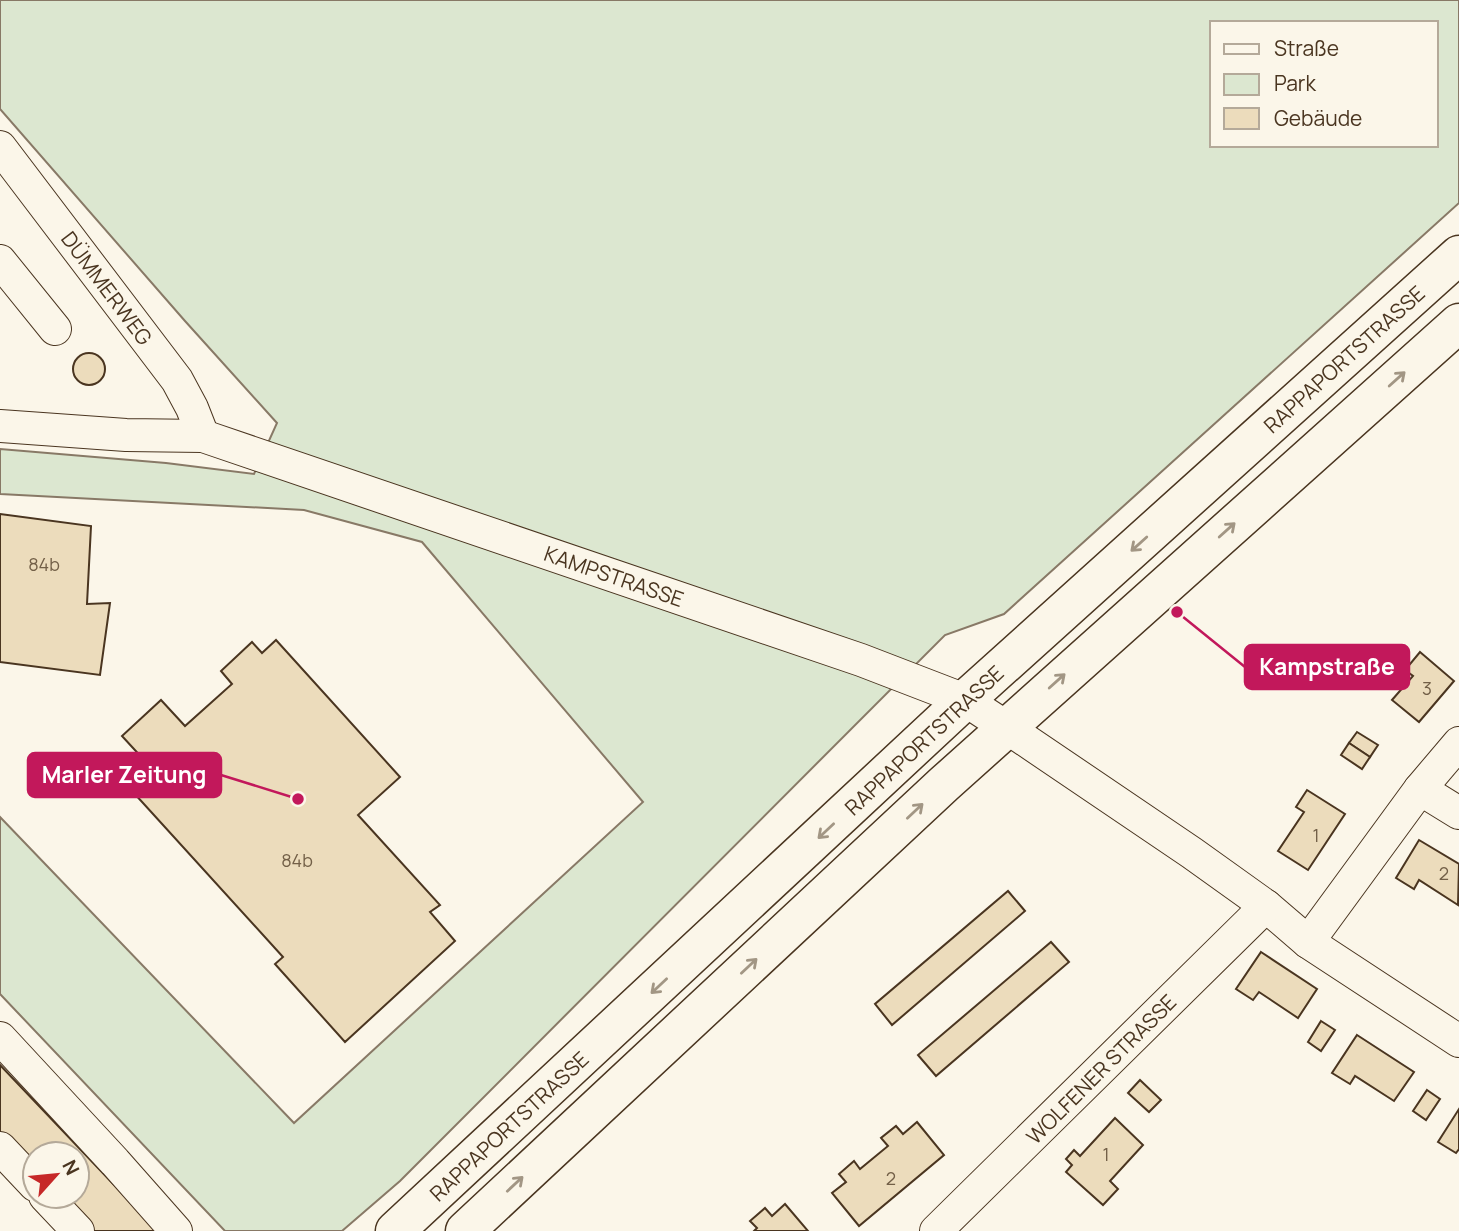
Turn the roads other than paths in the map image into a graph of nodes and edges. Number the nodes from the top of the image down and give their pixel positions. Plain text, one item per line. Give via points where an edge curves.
1 (1, 151) edge
2 (1459, 255) edge
3 (0, 261) edge
4 (1459, 323) edge
5 (55, 329) dead end
6 (0, 426) edge
7 (203, 436) junction
8 (965, 700) junction
9 (1006, 727) junction
10 (1459, 743) edge
11 (1420, 789) junction
12 (1459, 813) edge
13 (1266, 906) junction
14 (1308, 942) junction
15 (0, 1038) edge
16 (1459, 1041) edge
17 (0, 1148) edge
18 (21, 1170) edge
19 (59, 1210) edge
20 (78, 1231) edge
21 (176, 1231) edge
22 (395, 1231) edge
23 (465, 1231) edge
24 (936, 1231) edge

1 - 7 street, DÜMMERWEG via 177,380
2 -> 8 main road, RAPPAPORTSTRASSE
3 - 5 street
9 -> 4 main road
6 - 7 street, KAMPSTRASSE
7 - 8 street, KAMPSTRASSE via 861,660
8 - 9 street, KAMPSTRASSE
8 -> 22 main road, RAPPAPORTSTRASSE
9 - 13 street, KAMPSTRASSE
23 -> 9 main road
10 - 11 street
11 - 12 street
11 - 14 street
13 - 14 street, KAMPSTRASSE
13 - 24 street, WOLFENER STRASSE
14 - 16 street, KAMPSTRASSE
15 - 21 street
17 - 18 street
19 - 20 street

